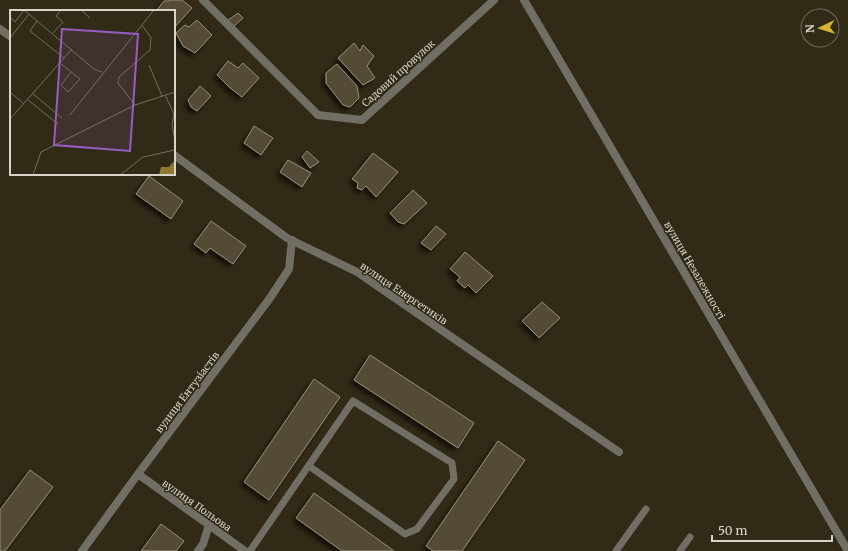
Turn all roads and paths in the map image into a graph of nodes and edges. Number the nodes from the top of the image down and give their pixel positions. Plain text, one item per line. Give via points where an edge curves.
1 (203, 0) edge
2 (494, 0) edge
3 (524, 0) edge
4 (0, 29) edge
5 (10, 36) edge
6 (175, 157) edge
7 (292, 240) junction
8 (620, 452) dead end
9 (309, 466) junction
10 (138, 474) junction
11 (646, 509) dead end
12 (209, 525) junction
13 (690, 537) dead end
14 (82, 551) edge
15 (198, 551) edge
16 (245, 551) edge
17 (250, 551) edge
18 (616, 551) edge
19 (680, 551) edge
20 (848, 551) edge

1 - 2 street, Садовий провулок via 318,115 362,120
3 - 20 street, вулиця Незалежності
4 - 5 street
6 - 7 street, вулиця Енергетиків
7 - 8 street, вулиця Енергетиків via 356,272
7 - 10 street, вулиця Ентузіастів via 289,269 270,298
9 - 9 lane via 353,401 452,463 454,479 417,529 405,534
9 - 17 lane
10 - 12 street, вулиця Польова
10 - 14 street, вулиця Ентузіастів
11 - 18 lane
12 - 15 street
12 - 16 street, вулиця Польова
13 - 19 lane

